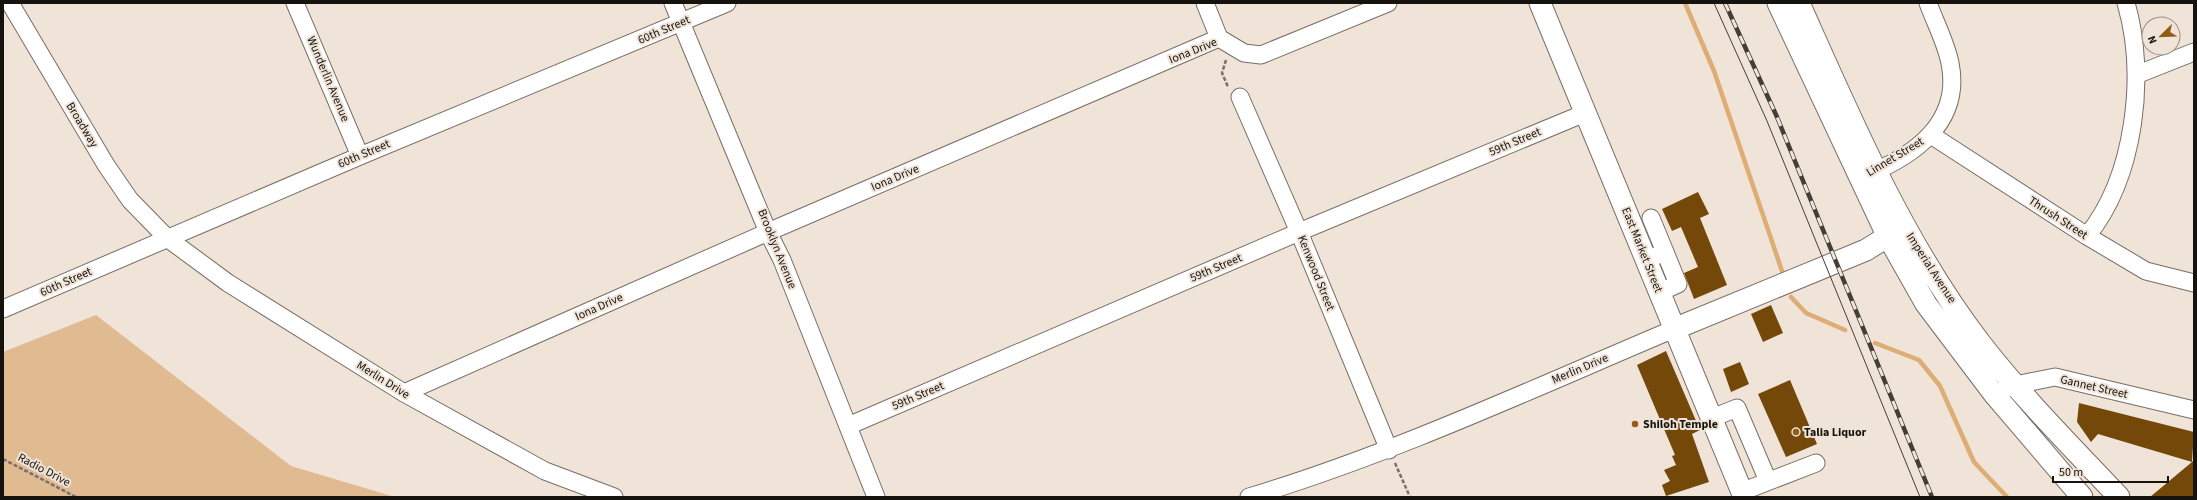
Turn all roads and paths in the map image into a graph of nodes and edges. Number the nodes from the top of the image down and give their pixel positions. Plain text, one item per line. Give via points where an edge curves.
1 (295, 3) edge
2 (673, 3) edge
3 (727, 3) edge
4 (1205, 3) edge
5 (1388, 3) edge
6 (1540, 3) edge
7 (1778, 3) edge
8 (1799, 3) edge
9 (1928, 3) edge
10 (2126, 3) edge
11 (8, 6) edge
12 (682, 23) junction
13 (1225, 42) junction
14 (2194, 52) edge
15 (2136, 75) junction
16 (1240, 97) joint
17 (1585, 113) junction
18 (1931, 136) junction
19 (360, 156) junction
20 (1868, 175) junction
21 (1651, 218) dead end
22 (1896, 231) junction
23 (768, 232) junction
24 (1299, 232) junction
25 (2087, 236) junction
26 (167, 238) junction
27 (1656, 256) junction
28 (2194, 283) edge
29 (3, 309) edge
30 (1674, 329) junction
31 (2015, 385) junction
32 (404, 393) junction
33 (1994, 394) junction
34 (2194, 410) edge
35 (1712, 418) junction
36 (848, 426) junction
37 (1389, 450) junction
38 (3, 459) edge
39 (1816, 463) dead end
40 (1768, 481) junction
41 (1742, 494) edge
42 (76, 497) edge
43 (614, 497) edge
44 (876, 497) edge
45 (1249, 497) edge
46 (1410, 497) edge
47 (2082, 497) edge
48 (2118, 497) edge

1 - 19 street, Wunderlin Avenue
2 - 12 street, Brooklyn Avenue
3 - 12 street, 60th Street
4 - 13 street
5 - 13 street, Iona Drive via 1261,55 1244,53
6 - 17 main road, East Market Street
7 - 20 main road, Imperial Avenue
8 - 20 main road, Imperial Avenue
9 - 18 street, Linnet Street via 1947,51 1952,76 1947,107
10 - 15 street
11 - 26 street, Broadway via 106,165 130,200
12 - 19 street, 60th Street
12 - 23 street, Brooklyn Avenue
13 - 16 path via 1222,73 1231,93
13 - 23 street, Iona Drive
14 - 15 street
15 - 25 street via 2132,126 2121,170 2106,207
16 - 24 street, Kenwood Street
17 - 24 street, 59th Street
17 - 27 main road, East Market Street
18 - 20 street, Linnet Street via 1916,148
18 - 25 street, Thrush Street
19 - 26 street, 60th Street
20 - 22 main road, Imperial Avenue
21 - 27 street
22 - 30 main road, Merlin Drive via 1866,250
22 - 31 main road, Imperial Avenue via 1980,343
22 - 33 main road, Imperial Avenue via 1926,304
23 - 32 street, Iona Drive
23 - 36 street, Brooklyn Avenue via 782,260
24 - 36 street, 59th Street
24 - 37 street, Kenwood Street
25 - 28 street, Thrush Street via 2146,271
26 - 29 street, 60th Street
26 - 32 street, Merlin Drive via 228,283
27 - 30 main road, East Market Street via 1660,292
30 - 35 main road, East Market Street
30 - 37 street, Merlin Drive
31 - 33 street, Gannet Street
31 - 34 street, Gannet Street via 2055,378
31 - 48 main road, Imperial Avenue
32 - 43 street, Merlin Drive via 545,472
33 - 47 main road, Imperial Avenue
35 - 40 street via 1737,408
35 - 41 main road, East Market Street
36 - 44 street, Brooklyn Avenue
37 - 45 street, Merlin Drive
37 - 46 path
38 - 42 path, Radio Drive
39 - 40 street
40 - 41 street

